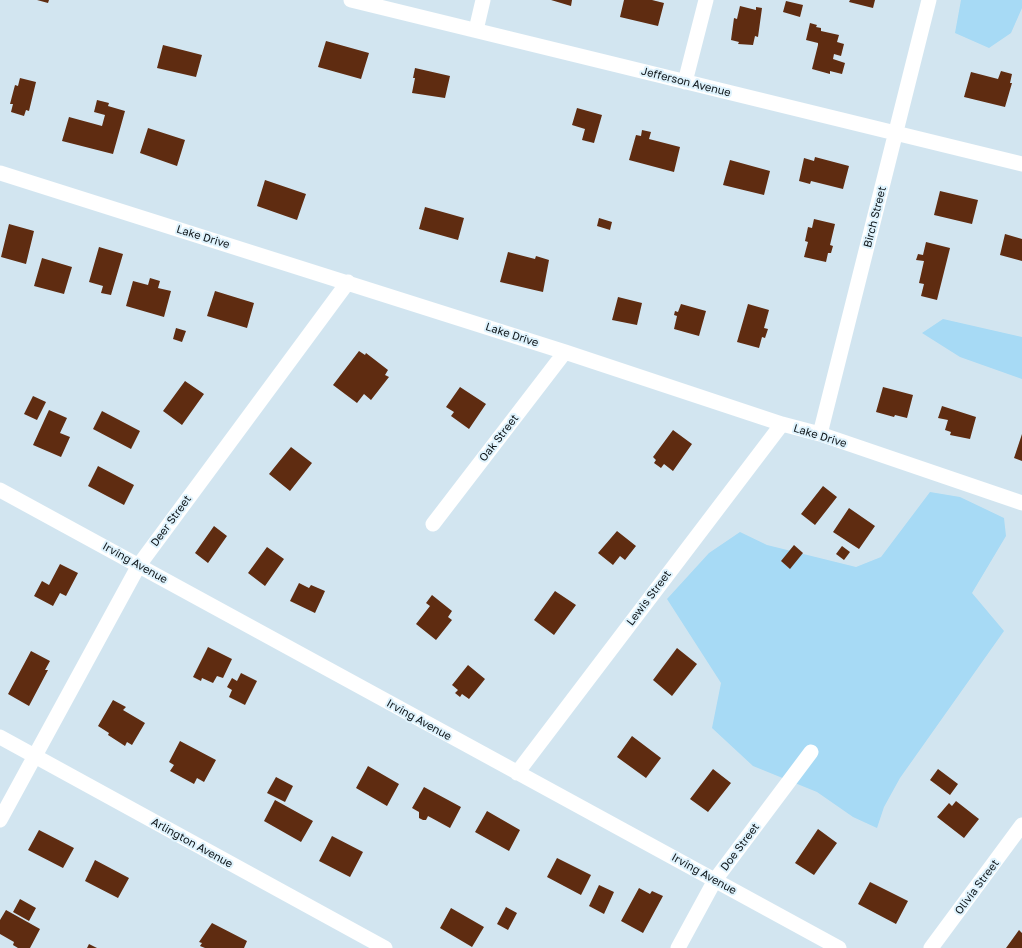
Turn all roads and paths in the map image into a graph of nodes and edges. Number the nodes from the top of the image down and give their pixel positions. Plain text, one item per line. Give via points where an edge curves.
1 (351, 0) edge
2 (484, 0) edge
3 (706, 0) edge
4 (929, 0) edge
5 (476, 30) junction
6 (684, 82) junction
7 (895, 134) junction
8 (1022, 164) edge
9 (0, 172) edge
10 (348, 282) junction
11 (565, 352) junction
12 (782, 424) junction
13 (820, 434) junction
14 (0, 490) edge
15 (1022, 503) edge
16 (433, 524) dead end
17 (139, 565) junction
18 (0, 737) edge
19 (811, 752) dead end
20 (34, 756) junction
21 (517, 773) junction
22 (0, 820) edge
23 (1022, 825) edge
24 (715, 880) junction
25 (385, 948) edge
26 (678, 948) edge
27 (839, 948) edge
28 (931, 948) edge

1 - 5 street, Jefferson Avenue
2 - 5 street
3 - 6 street
4 - 7 street, Birch Street
5 - 6 street, Jefferson Avenue
6 - 7 street, Jefferson Avenue
7 - 8 street, Jefferson Avenue
7 - 13 street, Birch Street
9 - 10 street, Lake Drive
10 - 11 street, Lake Drive
10 - 17 street, Deer Street
11 - 12 street, Lake Drive
11 - 16 street, Oak Street
12 - 13 street, Lake Drive
12 - 21 street, Lewis Street
13 - 15 street, Lake Drive
14 - 17 street, Irving Avenue
17 - 20 street, Deer Street
17 - 21 street, Irving Avenue
18 - 20 street, Arlington Avenue
19 - 24 street, Doe Street
20 - 22 street, Deer Street
20 - 25 street, Arlington Avenue
21 - 24 street, Irving Avenue
23 - 28 street, Olivia Street
24 - 26 street, Doe Street
24 - 27 street, Irving Avenue

